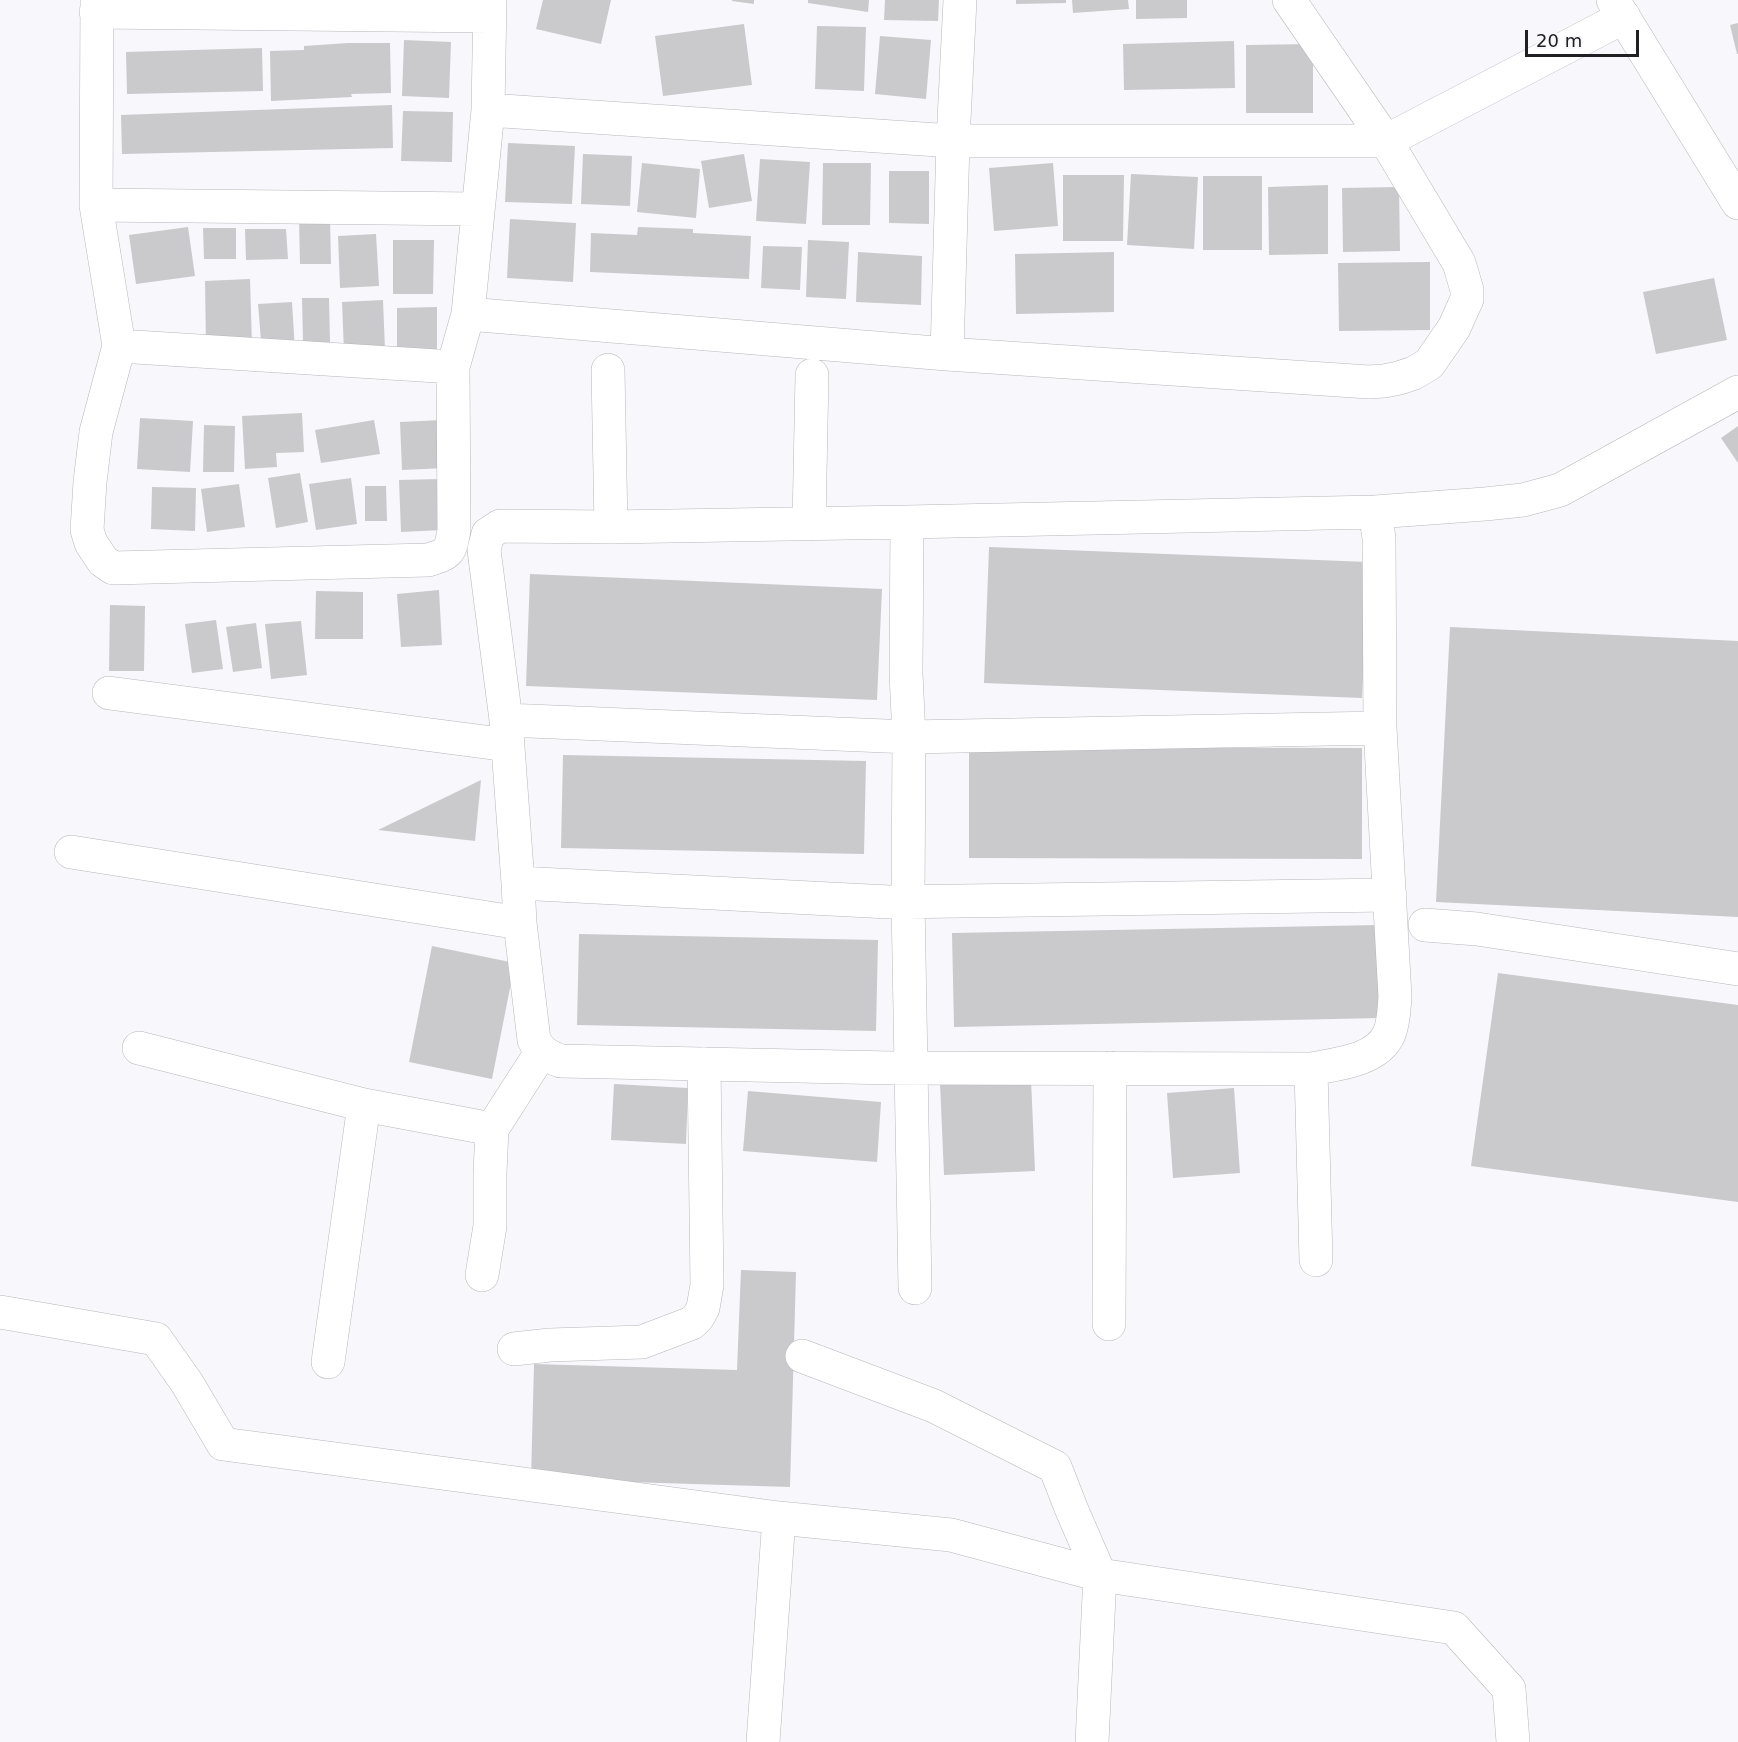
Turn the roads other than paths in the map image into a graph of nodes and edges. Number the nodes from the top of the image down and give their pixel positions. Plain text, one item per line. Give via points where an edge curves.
1 (960, 0) edge
2 (1289, 0) edge
3 (97, 6) edge
4 (490, 8) edge
5 (1618, 9) edge
6 (488, 110) junction
7 (953, 141) junction
8 (1386, 141) junction
9 (1738, 203) edge
10 (96, 205) junction
11 (478, 209) junction
12 (468, 314) junction
13 (119, 346) junction
14 (947, 354) junction
15 (453, 367) junction
16 (608, 370) dead end
17 (812, 375) dead end
18 (1738, 392) edge
19 (1375, 512) junction
20 (907, 522) junction
21 (809, 524) junction
22 (611, 527) junction
23 (109, 693) dead end
24 (1380, 728) junction
25 (507, 732) junction
26 (909, 737) junction
27 (71, 852) dead end
28 (518, 883) junction
29 (1390, 895) junction
30 (908, 901) junction
31 (520, 923) junction
32 (1425, 925) dead end
33 (1738, 969) edge
34 (140, 1048) dead end
35 (542, 1051) junction
36 (704, 1064) junction
37 (912, 1068) junction
38 (1110, 1068) junction
39 (1311, 1069) junction
40 (364, 1105) junction
41 (492, 1129) junction
42 (1316, 1260) dead end
43 (482, 1275) dead end
44 (915, 1288) dead end
45 (0, 1312) edge
46 (1109, 1324) dead end
47 (514, 1349) dead end
48 (802, 1356) dead end
49 (328, 1362) dead end
50 (779, 1518) junction
51 (1100, 1575) junction
52 (762, 1742) edge
53 (1092, 1742) edge
54 (1513, 1742) edge

1 - 7 street
2 - 8 street
3 - 4 street
3 - 10 street
4 - 6 street
5 - 8 street
5 - 9 street
6 - 7 street
6 - 11 street
7 - 8 street
7 - 14 street
8 - 14 street via 1459,263 1467,290 1454,328 1429,364 1414,373 1369,382
10 - 11 street
10 - 13 street
11 - 12 street
12 - 14 street
12 - 15 street
13 - 15 street
13 - 15 street via 96,432 87,530 103,561 113,568 428,560 446,554 454,530
16 - 22 street
17 - 21 street
18 - 19 street via 1560,490 1523,500
19 - 20 street
19 - 24 street
20 - 21 street
20 - 26 street
21 - 22 street
22 - 25 street via 500,526 488,534 484,550
23 - 25 street
24 - 26 street
24 - 29 street
25 - 26 street
25 - 28 street
26 - 30 street
27 - 31 street
28 - 30 street
28 - 31 street
29 - 30 street
29 - 39 street via 1395,997 1388,1036 1364,1057
30 - 37 street
31 - 35 street via 534,1040
32 - 33 street via 1477,929
34 - 40 street
35 - 36 street via 561,1061
35 - 41 street
36 - 37 street
36 - 47 street via 707,1285 698,1317 692,1323 642,1342
37 - 38 street
37 - 44 street
38 - 39 street
38 - 46 street
39 - 42 street
40 - 41 street
40 - 49 street
41 - 43 street via 490,1226
45 - 50 street via 156,1340 223,1444
48 - 51 street via 934,1406 1055,1467
50 - 51 street via 951,1535
50 - 52 street
51 - 53 street
51 - 54 street via 1454,1628 1509,1689

